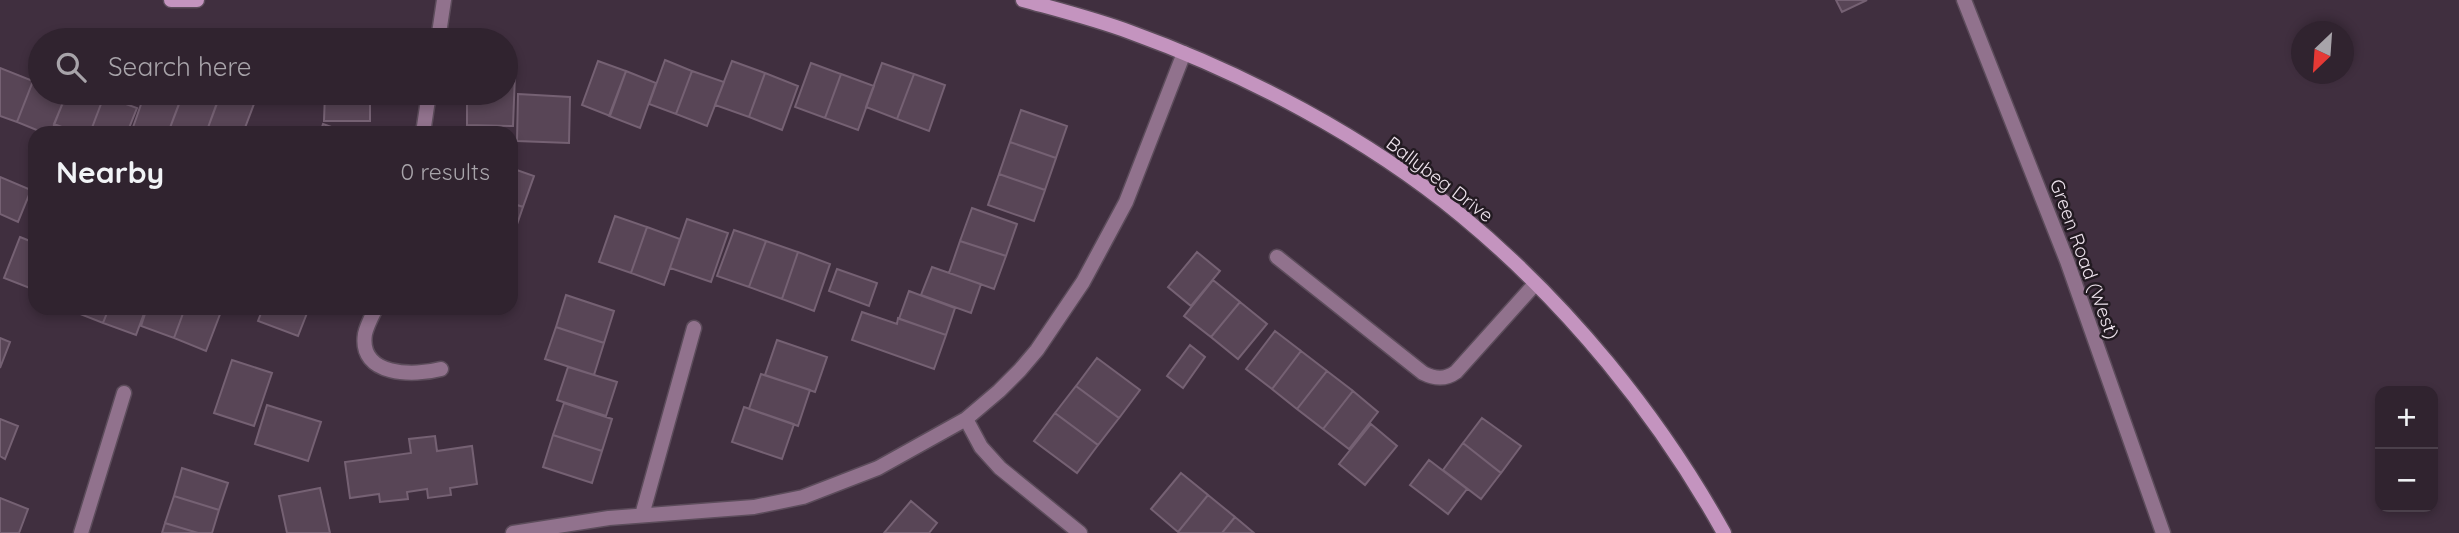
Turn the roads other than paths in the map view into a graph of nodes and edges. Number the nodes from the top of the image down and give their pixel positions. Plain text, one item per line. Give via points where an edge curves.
1 (171, 0) edge
2 (197, 0) edge
3 (444, 0) edge
4 (1023, 0) edge
5 (1964, 0) edge
6 (440, 28) edge
7 (1184, 53) junction
8 (427, 105) edge
9 (424, 126) edge
10 (1277, 257) dead end
11 (1535, 284) junction
12 (373, 315) edge
13 (694, 328) dead end
14 (441, 369) dead end
15 (124, 393) dead end
16 (966, 419) junction
17 (642, 515) junction
18 (81, 533) edge
19 (513, 533) edge
20 (1080, 533) edge
21 (1724, 533) edge
22 (2163, 533) edge

1 - 2 street
3 - 6 street
4 - 7 street, Ballybeg Drive
5 - 22 street, Green Road (West) via 2067,261
7 - 11 street, Ballybeg Drive via 1268,92 1391,165 1460,215
7 - 16 street via 1126,202 1083,282 1020,370
8 - 9 street
10 - 11 street via 1423,373 1435,377 1456,372
11 - 21 street, Ballybeg Drive via 1655,424
12 - 14 street via 365,333 373,360 394,373 409,375
13 - 17 street
15 - 18 street
16 - 17 street via 878,468 803,497
16 - 20 street via 995,463
17 - 19 street

